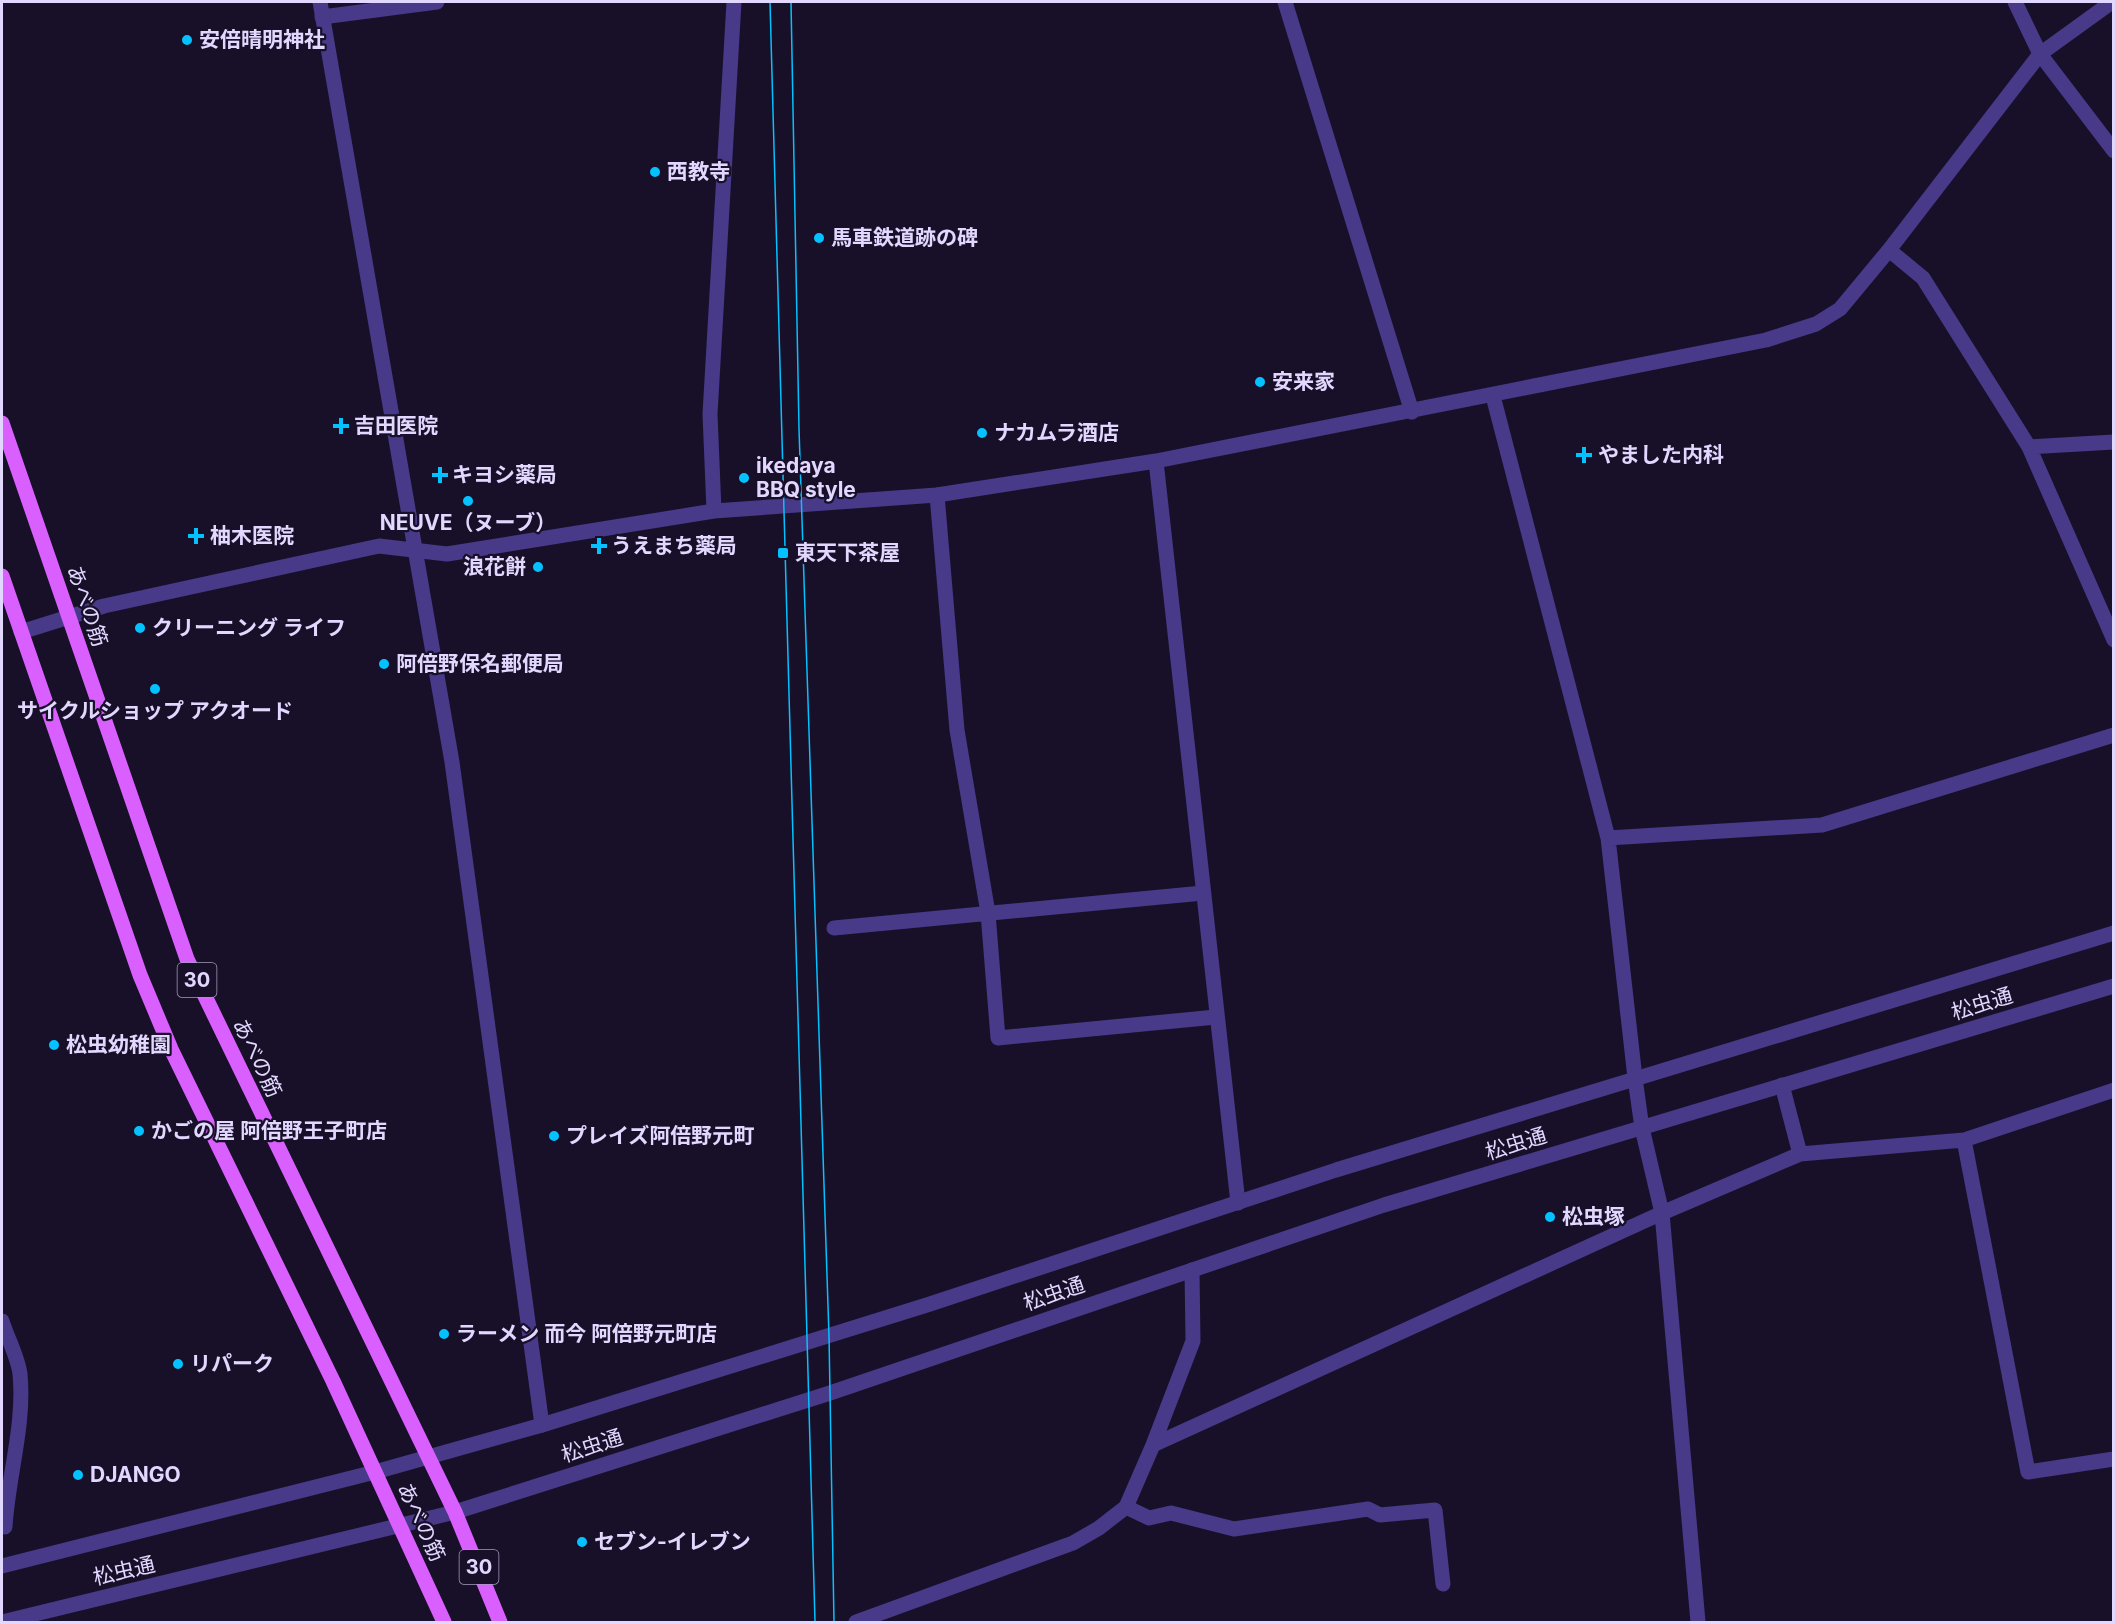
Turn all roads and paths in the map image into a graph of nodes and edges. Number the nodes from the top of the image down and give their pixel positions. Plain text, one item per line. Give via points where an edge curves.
1 (320, 2) edge
2 (437, 2) edge
3 (734, 2) edge
4 (1285, 2) edge
5 (2015, 2) edge
6 (2112, 2) edge
7 (322, 17) junction
8 (2040, 54) junction
9 (2114, 151) edge
10 (1889, 250) junction
11 (1493, 396) junction
12 (1412, 412) junction
13 (2, 423) edge
14 (2114, 442) edge
15 (2030, 447) junction
16 (1156, 461) junction
17 (937, 495) junction
18 (714, 512) junction
19 (415, 551) junction
20 (2, 576) edge
21 (67, 615) junction
22 (21, 632) junction
23 (2114, 640) edge
24 (2114, 735) edge
25 (1608, 838) junction
26 (1203, 893) junction
27 (988, 913) junction
28 (834, 928) dead end
29 (2114, 933) edge
30 (2114, 986) edge
31 (1216, 1017) junction
32 (1635, 1078) junction
33 (1782, 1086) junction
34 (2114, 1090) edge
35 (1642, 1128) junction
36 (1964, 1140) junction
37 (1800, 1154) junction
38 (1238, 1203) junction
39 (1662, 1213) junction
40 (1192, 1270) junction
41 (2, 1321) edge
42 (542, 1425) junction
43 (1153, 1445) junction
44 (428, 1456) junction
45 (2114, 1459) edge
46 (375, 1472) junction
47 (1126, 1507) junction
48 (455, 1512) junction
49 (5, 1527) dead end
50 (400, 1527) junction
51 (2, 1566) edge
52 (1443, 1584) dead end
53 (2, 1622) edge
54 (444, 1623) edge
55 (500, 1623) edge
56 (856, 1623) edge
57 (1698, 1623) edge

1 - 7 street
2 - 7 street
3 - 18 street via 710,414
4 - 12 street
5 - 8 street
6 - 8 street
7 - 19 street
8 - 9 street
8 - 10 street
10 - 11 street via 1840,309 1816,324 1766,340
10 - 15 street via 1923,278
11 - 12 street
11 - 25 street
12 - 16 street
13 - 21 main road, あべの筋 / 30
14 - 15 street
15 - 23 street
16 - 17 street
16 - 26 street
17 - 18 street
17 - 27 street via 957,730
18 - 19 street via 447,554
19 - 21 street via 379,546
19 - 42 street via 452,762
20 - 22 main road, あべの筋 / 30
21 - 22 street
21 - 44 main road, あべの筋 / 30 via 187,959 380,1364
22 - 46 main road, あべの筋 / 30 via 140,975 171,1049
24 - 25 street via 1822,825
25 - 32 street
26 - 27 street
26 - 31 street
27 - 28 street
27 - 31 street via 998,1038
29 - 32 street, 松虫通
30 - 33 street, 松虫通
31 - 38 street
32 - 35 street
32 - 38 street, 松虫通
33 - 35 street, 松虫通
33 - 37 street
34 - 36 street
35 - 39 street
35 - 40 street, 松虫通 via 1384,1205
36 - 37 street
36 - 45 street via 2028,1472
37 - 39 street
38 - 42 street, 松虫通
39 - 43 street
39 - 57 street
40 - 43 street via 1193,1341
40 - 48 street, 松虫通 via 830,1393
41 - 49 street via 20,1373 17,1443
42 - 44 street, 松虫通
43 - 47 street
44 - 46 street, 松虫通
44 - 48 main road, あべの筋 / 30
46 - 50 main road, あべの筋 / 30
46 - 51 street, 松虫通
47 - 52 street via 1149,1518 1172,1513 1234,1529 1368,1509 1380,1515 1435,1510
47 - 56 street via 1073,1543
48 - 50 street, 松虫通
48 - 55 main road, あべの筋 / 30
50 - 53 street, 松虫通
50 - 54 main road, あべの筋 / 30

